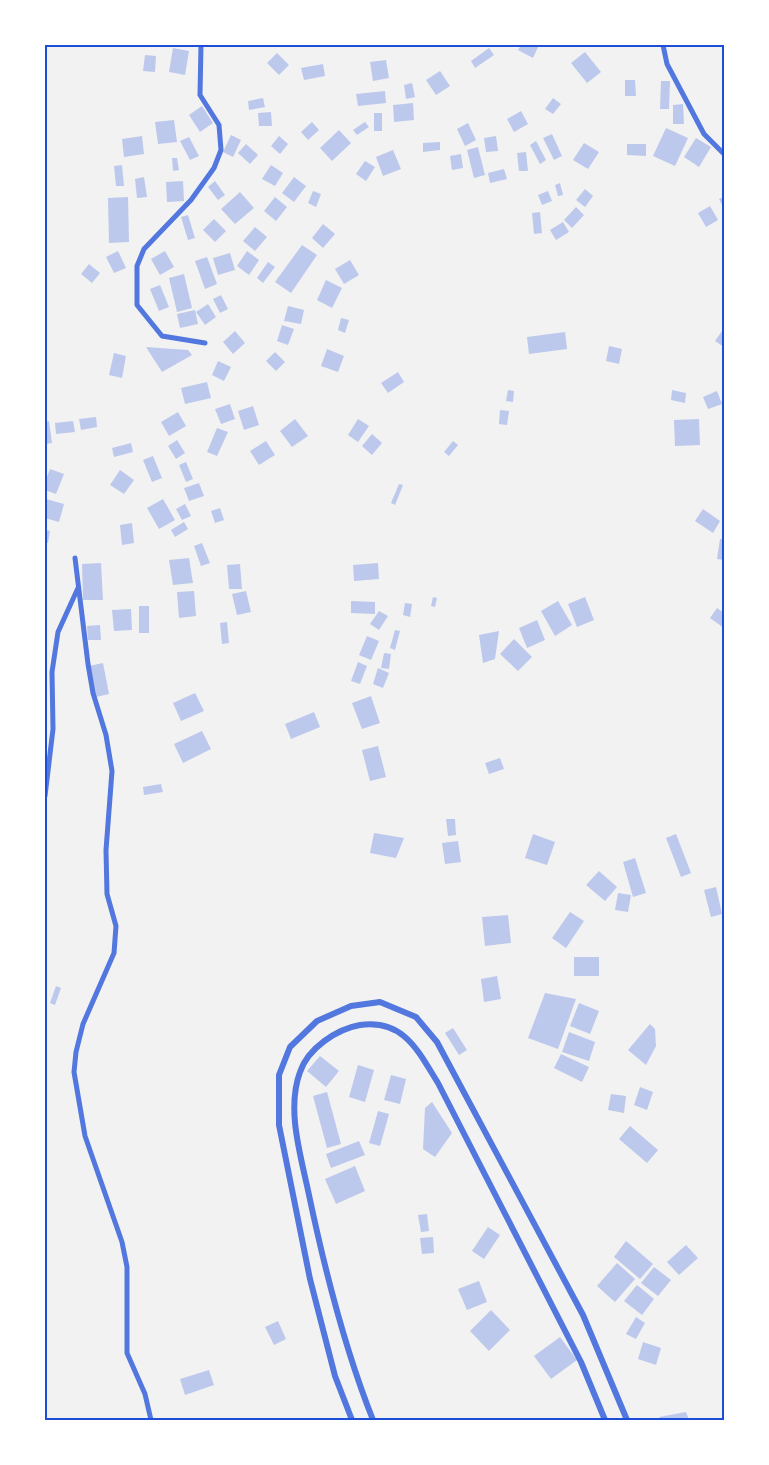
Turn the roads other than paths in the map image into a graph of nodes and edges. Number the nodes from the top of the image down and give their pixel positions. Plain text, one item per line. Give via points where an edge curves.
1 (201, 45) edge
2 (664, 45) edge
3 (724, 154) edge
4 (205, 343) dead end
5 (75, 558) dead end
6 (78, 587) junction
7 (45, 796) edge
8 (151, 1420) edge
9 (352, 1420) edge
10 (373, 1420) edge
11 (605, 1420) edge
12 (627, 1420) edge

1 - 4 street via 200,95 219,125 221,150 214,168 192,200 144,249 137,266 137,305 162,336
2 - 3 street via 667,64 704,134
5 - 6 street
6 - 7 street via 58,632 52,672 53,729
6 - 8 street via 88,664 112,771 106,850 107,894 116,926 114,953 83,1024 74,1072 85,1136 122,1242 127,1267 127,1353 145,1394
9 - 12 street via 335,1376 310,1279 280,1125 278,1075 290,1047 317,1021 350,1006 380,1002 416,1017 437,1042 583,1315
10 - 11 street via 325,1274 294,1112 300,1071 313,1051 329,1038 353,1026 374,1024 402,1032 438,1083 581,1362

